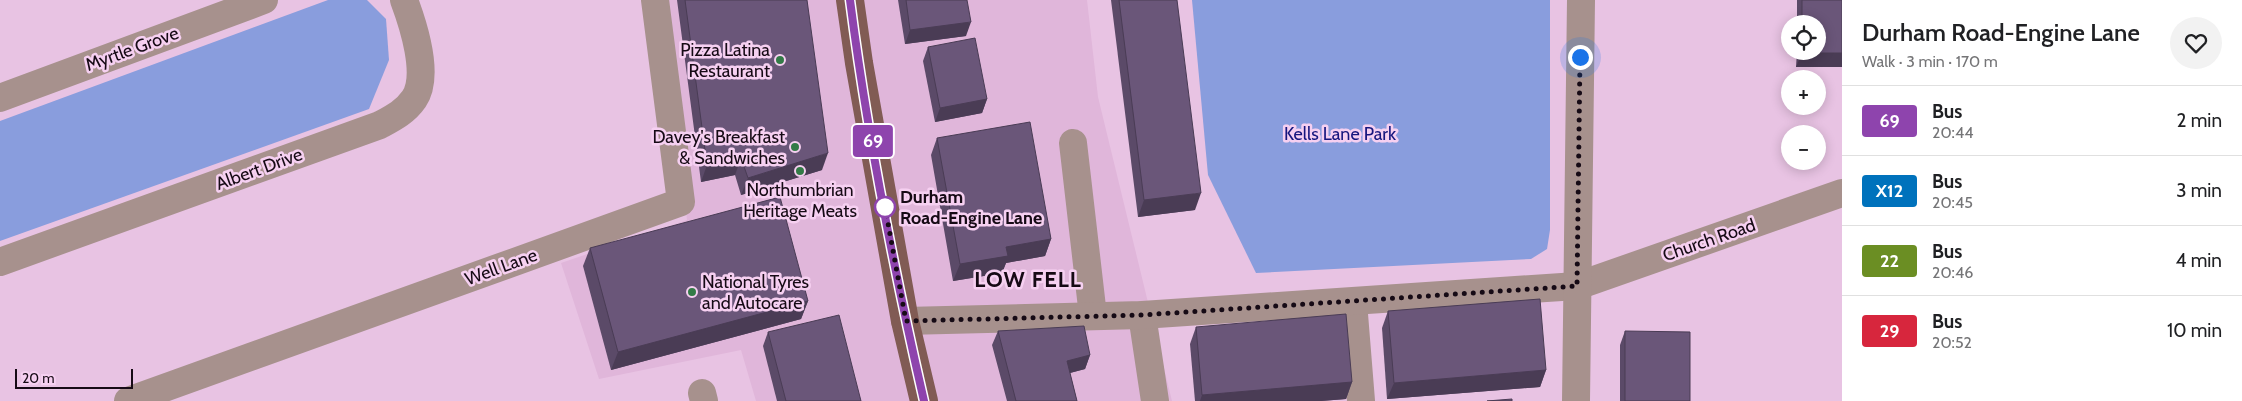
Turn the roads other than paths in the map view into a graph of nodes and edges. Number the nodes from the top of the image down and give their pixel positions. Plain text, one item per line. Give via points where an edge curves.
1 (264, 0) edge
2 (404, 0) edge
3 (655, 0) edge
4 (850, 0) edge
5 (1581, 0) edge
6 (0, 98) edge
7 (1073, 143) dead end
8 (1842, 193) edge
9 (0, 262) edge
10 (1577, 286) junction
11 (1353, 302) junction
12 (1142, 315) junction
13 (1093, 316) junction
14 (906, 321) junction
15 (128, 401) edge
16 (924, 401) edge
17 (1155, 401) edge
18 (1361, 401) edge
19 (1576, 401) edge

1 - 6 street, Myrtle Grove
2 - 9 street, Albert Drive via 416,34 421,72 416,97 401,114 380,125
3 - 15 street, Well Lane via 681,202
4 - 14 main road
5 - 10 street
7 - 13 street
8 - 10 street, Church Road
10 - 11 street, Church Road
10 - 19 street
11 - 12 street, Church Road
11 - 18 street
12 - 13 street, Church Road
12 - 17 street
13 - 14 street, Church Road
14 - 16 main road

